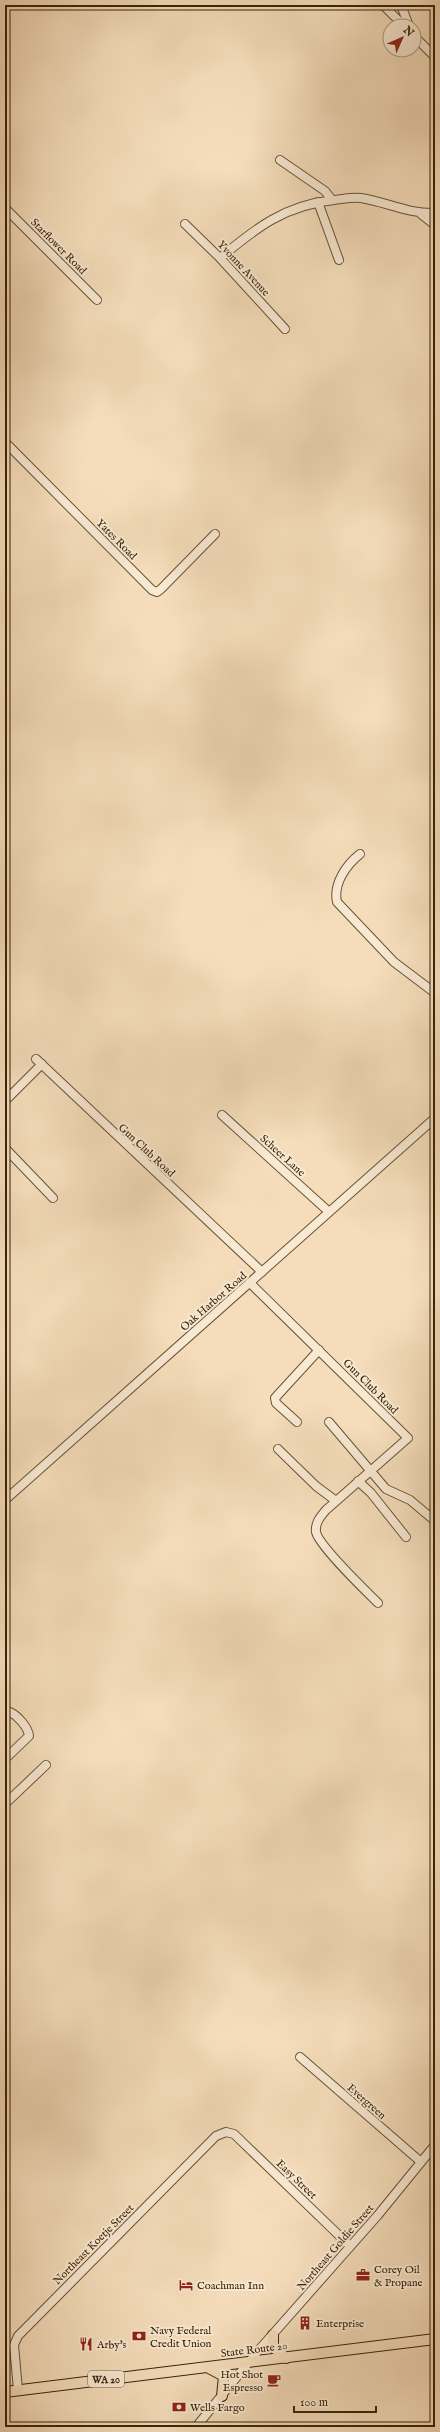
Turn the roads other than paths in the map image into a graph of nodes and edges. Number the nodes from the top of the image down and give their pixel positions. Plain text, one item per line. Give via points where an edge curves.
1 (401, 5) edge
2 (386, 6) edge
3 (397, 18) edge
4 (406, 18) edge
5 (422, 44) edge
6 (435, 56) edge
7 (280, 160) dead end
8 (332, 200) junction
9 (318, 202) junction
10 (5, 208) edge
11 (435, 213) edge
12 (421, 214) junction
13 (185, 224) dead end
14 (435, 225) edge
15 (220, 258) junction
16 (339, 260) dead end
17 (97, 300) dead end
18 (285, 329) dead end
19 (5, 442) edge
20 (215, 534) dead end
21 (360, 854) dead end
22 (435, 993) edge
23 (5, 1101) edge
24 (222, 1115) dead end
25 (435, 1118) edge
26 (5, 1148) edge
27 (53, 1198) dead end
28 (328, 1211) junction
29 (262, 1272) junction
30 (250, 1283) junction
31 (319, 1350) junction
32 (296, 1422) dead end
33 (329, 1422) dead end
34 (278, 1449) dead end
35 (370, 1471) junction
36 (358, 1481) junction
37 (5, 1500) edge
38 (336, 1501) junction
39 (435, 1521) edge
40 (406, 1537) dead end
41 (378, 1603) dead end
42 (5, 1714) edge
43 (5, 1759) edge
44 (46, 1765) dead end
45 (5, 1804) edge
46 (300, 2057) dead end
47 (226, 2132) joint
48 (435, 2145) edge
49 (421, 2162) junction
50 (350, 2246) junction
51 (273, 2335) junction
52 (435, 2339) edge
53 (286, 2358) junction
54 (250, 2362) junction
55 (207, 2367) junction
56 (18, 2390) junction
57 (5, 2392) edge
58 (222, 2396) junction
59 (196, 2427) edge

1 - 4 street
2 - 3 street
5 - 6 street
7 - 8 street via 325,191
8 - 9 street
8 - 12 street via 361,198
9 - 15 street via 277,215 257,227
9 - 16 street
10 - 17 street, Starflower Road
11 - 12 street
12 - 14 street
13 - 15 street, Yvonne Avenue
15 - 18 street, Yvonne Avenue
19 - 20 street, Yates Road via 152,590 157,592 161,589
21 - 22 street via 350,862 337,886 337,902 394,962
23 - 29 street, Gun Club Road via 39,1062
24 - 28 street, Scheer Lane
25 - 28 street, Oak Harbor Road
26 - 27 street
28 - 29 street, Oak Harbor Road
29 - 30 street, Oak Harbor Road
30 - 31 street, Gun Club Road
30 - 37 street, Oak Harbor Road
31 - 32 street via 275,1398 276,1404
31 - 35 street, Gun Club Road via 408,1438
33 - 35 street
34 - 38 street via 316,1486
35 - 36 street, Gun Club Road
35 - 39 street via 386,1489 410,1500
36 - 38 street, Gun Club Road
36 - 40 street via 371,1493
38 - 41 street, Gun Club Road via 318,1520 316,1534 350,1576
42 - 43 street via 14,1714 29,1736
44 - 45 street
46 - 49 street, Evergreen
47 - 50 street, Easy Street via 234,2134
47 - 56 street, Northeast Koetje Street via 216,2136 18,2336 14,2345
48 - 49 street, Northeast Goldie Street
49 - 50 street, Northeast Goldie Street
50 - 51 street, Northeast Goldie Street
51 - 53 main road via 273,2347
51 - 54 street, Northeast Goldie Street
52 - 53 main road, State Route 20 / WA 20
53 - 54 main road, State Route 20 / WA 20
54 - 55 main road, State Route 20 / WA 20
54 - 58 street, Northeast Goldie Street
55 - 56 main road, State Route 20 / WA 20
55 - 58 main road via 224,2376
56 - 57 main road, State Route 20 / WA 20
58 - 59 street, Northeast Goldie Street

